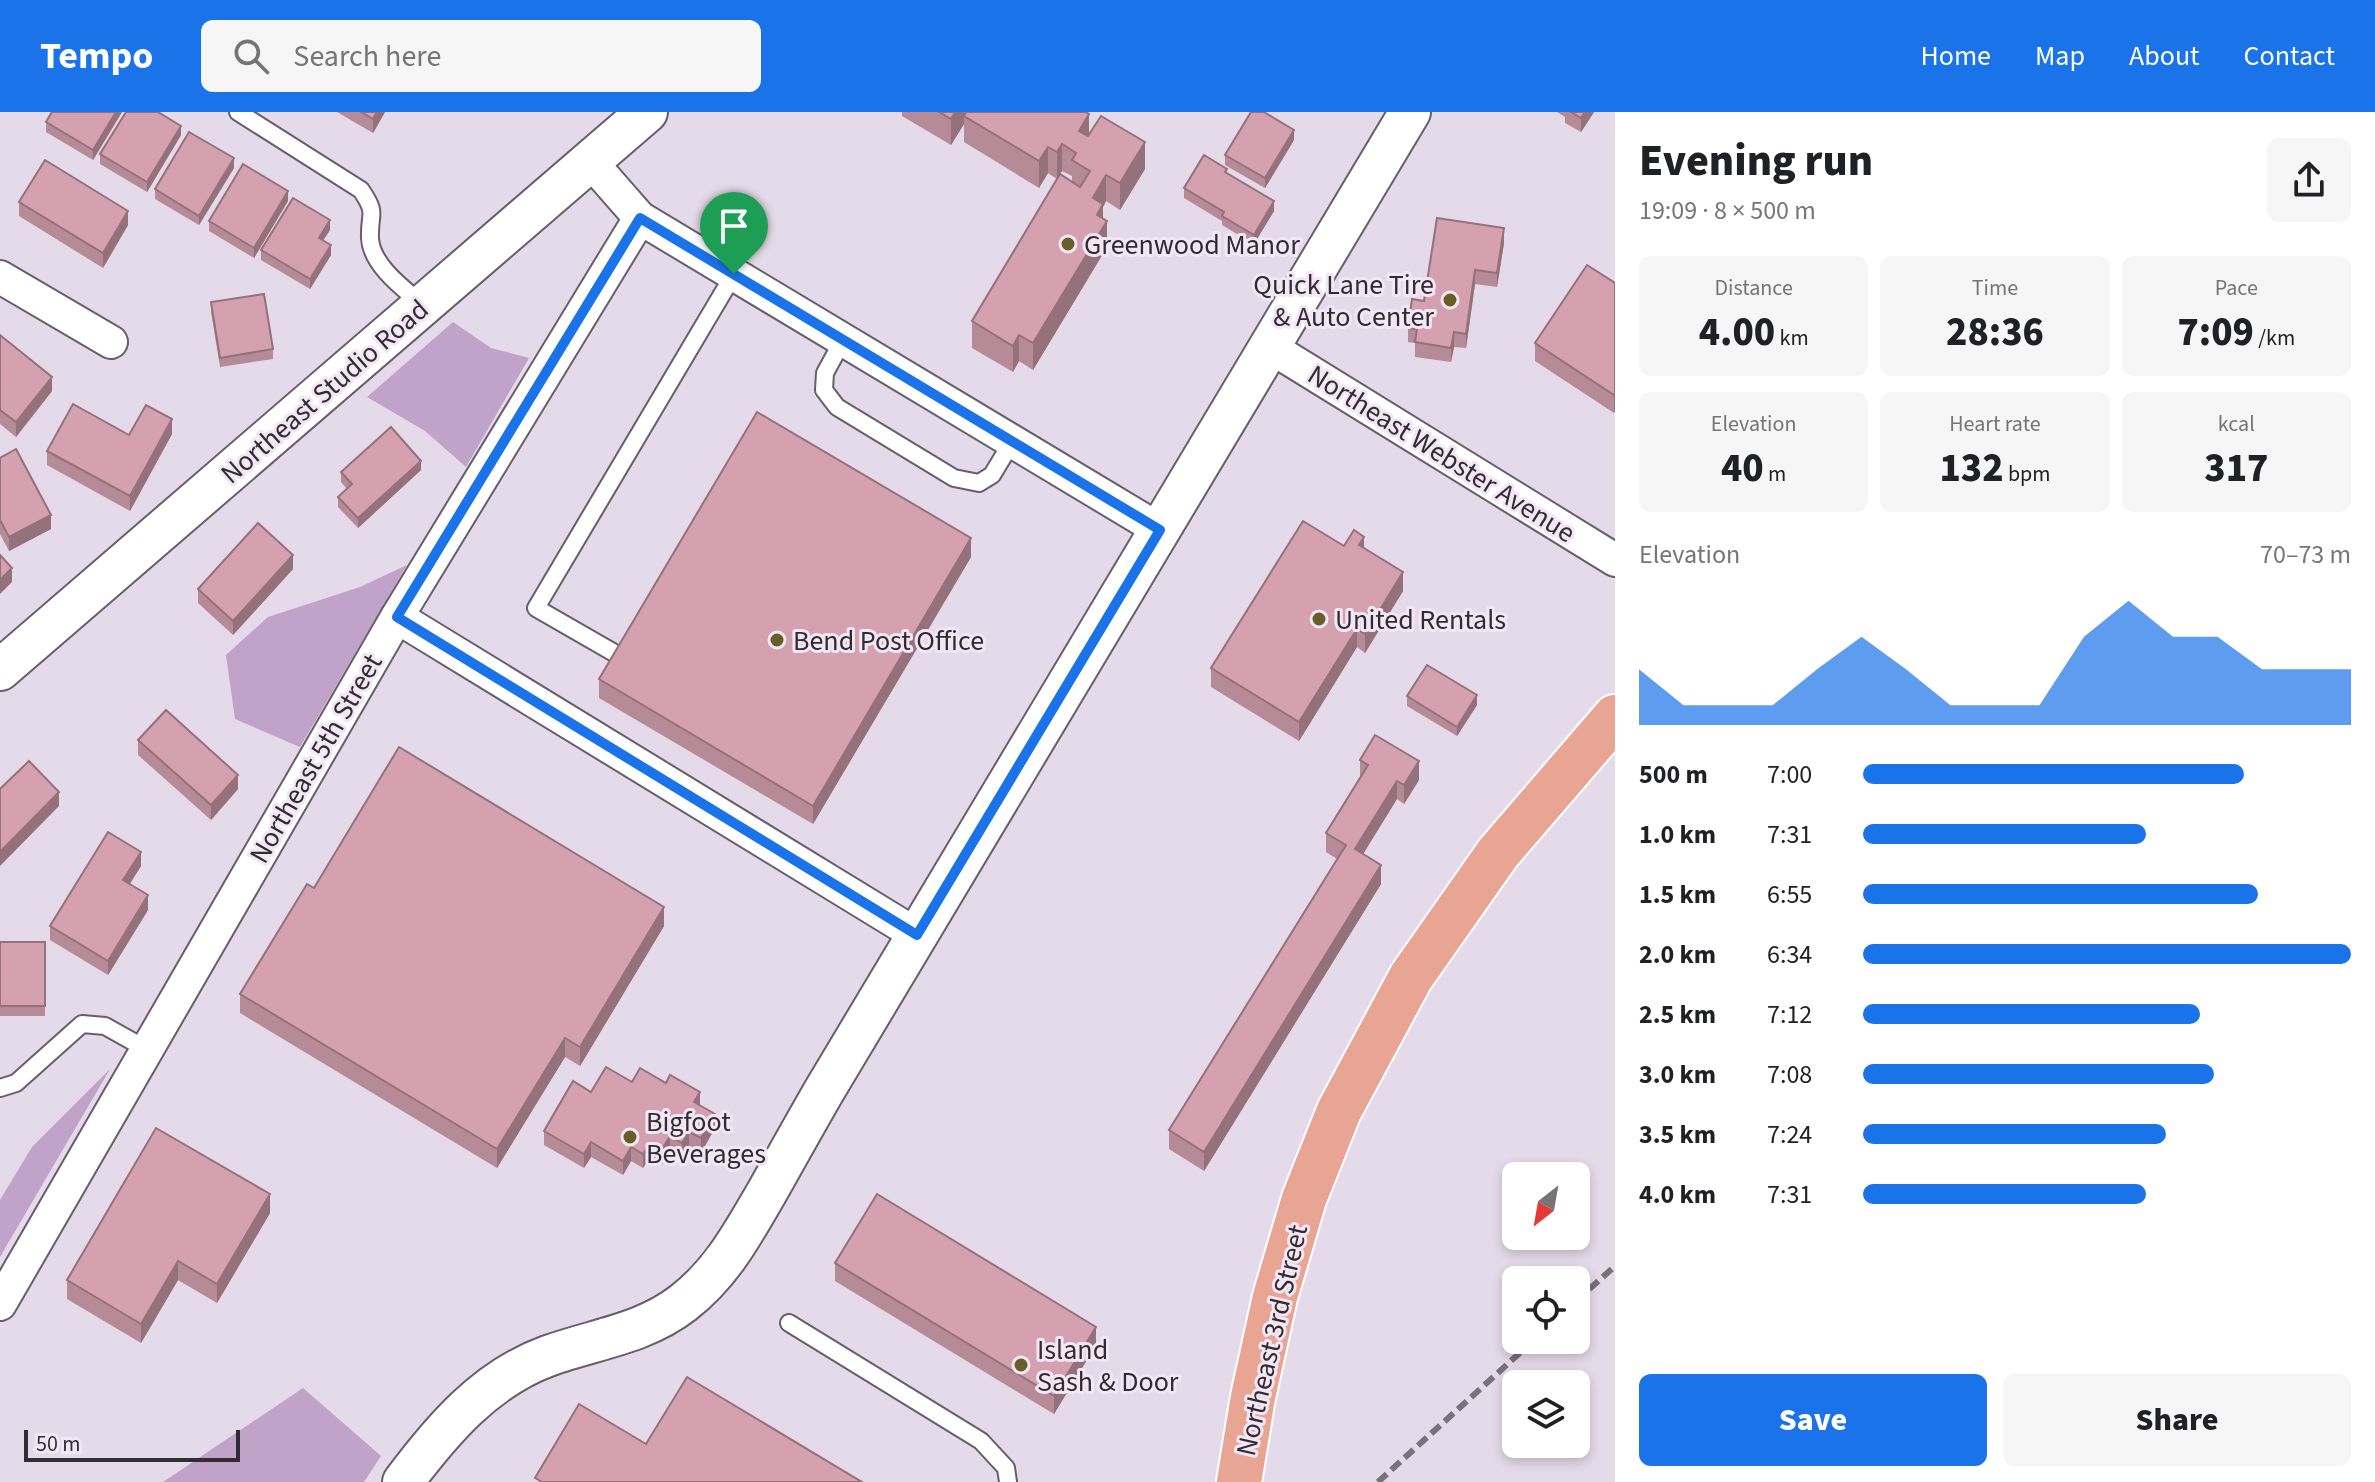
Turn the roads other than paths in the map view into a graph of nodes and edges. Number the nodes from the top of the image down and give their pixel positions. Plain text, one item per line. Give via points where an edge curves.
1 (238, 112) edge
2 (647, 112) edge
3 (1410, 112) edge
4 (591, 162) junction
5 (640, 218) junction
6 (734, 274) junction
7 (0, 277) edge
8 (423, 305) junction
9 (843, 340) junction
10 (111, 342) dead end
11 (1270, 347) junction
12 (1012, 442) junction
13 (1160, 530) junction
14 (1615, 560) edge
15 (397, 617) junction
16 (623, 658) edge
17 (0, 670) edge
18 (1615, 717) edge
19 (917, 935) junction
20 (146, 1049) junction
21 (0, 1088) edge
22 (0, 1304) edge
23 (789, 1323) dead end
24 (403, 1482) edge
25 (1008, 1482) edge
26 (1239, 1482) edge

1 - 8 lane via 361,190 372,206 369,240 378,260
2 - 4 street, Northeast Studio Road
3 - 11 street
4 - 5 street
4 - 8 street, Northeast Studio Road
5 - 6 street
5 - 15 street, Northeast 5th Street
6 - 9 street
6 - 16 lane via 536,608
7 - 10 street
8 - 17 street, Northeast Studio Road
9 - 12 street
9 - 12 lane via 825,373 824,390 837,407 954,478 979,483 992,475
11 - 13 street
11 - 14 street, Northeast Webster Avenue
12 - 13 street
13 - 19 street
15 - 19 street
15 - 20 street, Northeast 5th Street
18 - 26 main road, Northeast 3rd Street via 1498,853 1446,927 1411,977 1339,1111 1275,1297
19 - 24 street via 718,1271 680,1305 642,1328 551,1355 489,1388 457,1416
20 - 21 lane via 105,1026 82,1024 16,1083
20 - 22 street, Northeast 5th Street
23 - 25 lane via 981,1441 1006,1468

